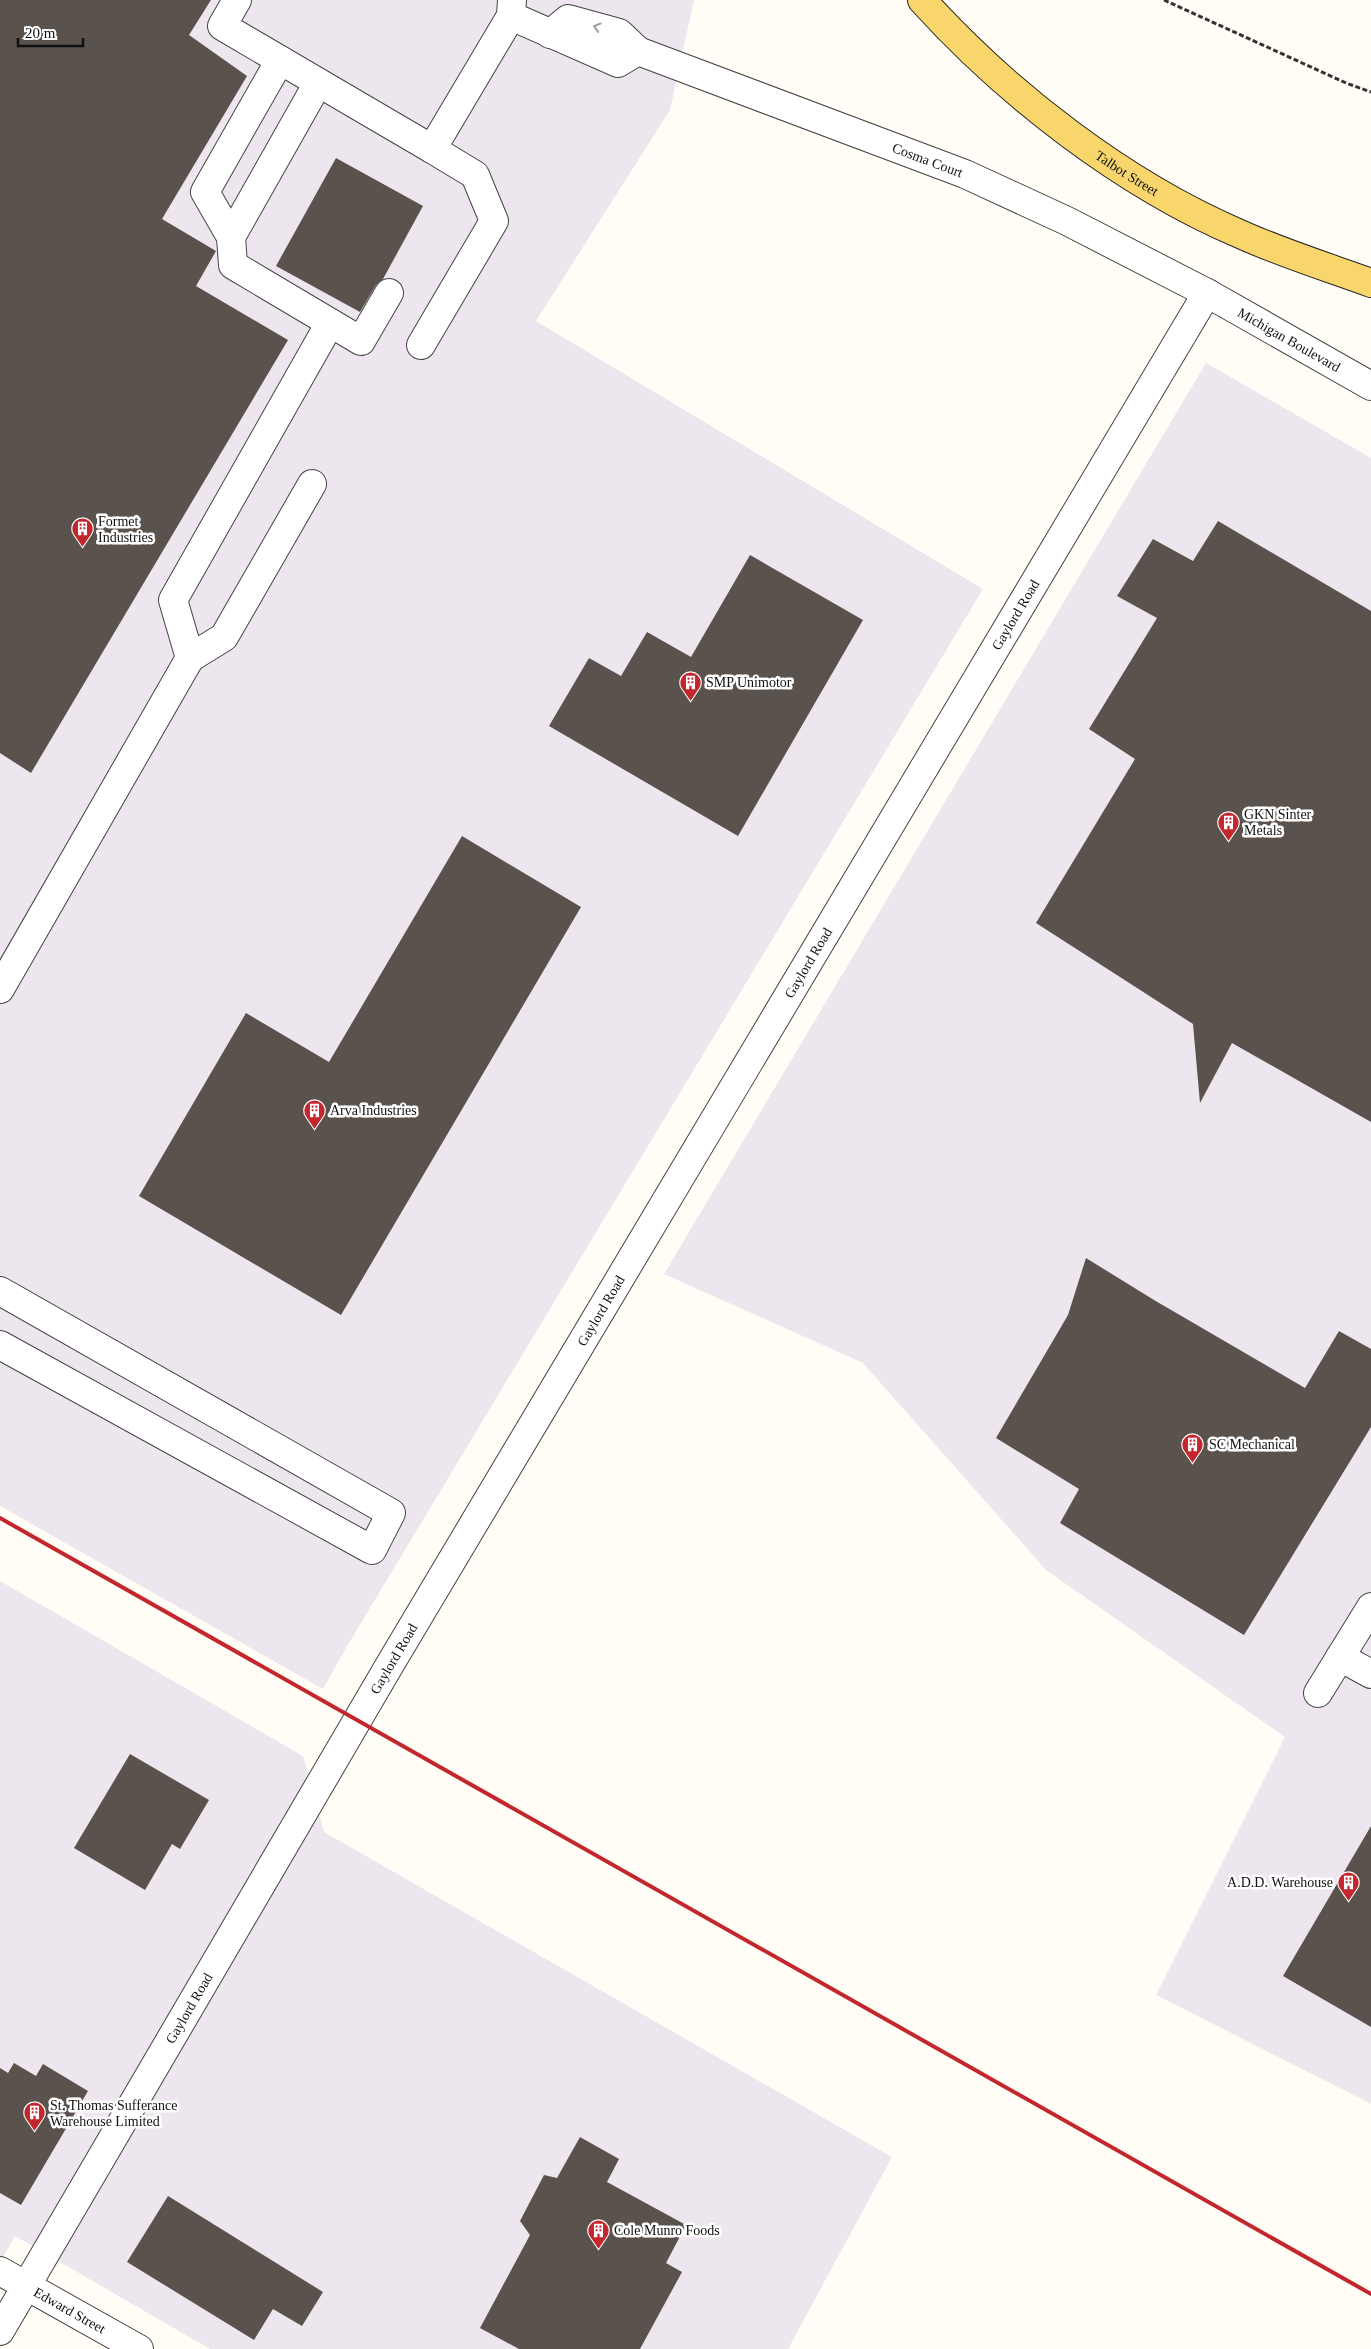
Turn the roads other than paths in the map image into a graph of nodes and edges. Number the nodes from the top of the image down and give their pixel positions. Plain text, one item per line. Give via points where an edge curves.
1 (237, 0) edge
2 (922, 0) edge
3 (512, 8) edge
4 (280, 60) junction
5 (318, 83) junction
6 (432, 150) junction
7 (231, 237) junction
8 (1371, 283) edge
9 (389, 293) dead end
10 (1207, 294) junction
11 (330, 323) junction
12 (421, 345) dead end
13 (1371, 386) edge
14 (312, 484) dead end
15 (190, 658) junction
16 (0, 989) edge
17 (0, 1291) edge
18 (0, 1345) edge
19 (1371, 1607) edge
20 (1340, 1657) junction
21 (1371, 1674) edge
22 (1318, 1693) dead end
23 (0, 2270) edge
24 (28, 2286) junction
25 (0, 2332) edge
26 (139, 2349) edge

1 - 4 street via 222,26
2 - 8 main road, Talbot Street via 951,32 1017,92 1086,145 1160,193 1239,234
3 - 6 street
3 - 10 street, Cosma Court via 550,34 618,62 638,50 965,174 1067,221
4 - 5 street
4 - 7 street via 206,192
5 - 6 street
5 - 7 street
6 - 12 street via 475,175 494,221
7 - 11 street via 233,265
9 - 11 street via 362,342
10 - 13 street, Michigan Boulevard
10 - 24 street, Gaylord Road via 389,1666
11 - 15 street via 173,600
14 - 15 street via 224,637
15 - 16 street
17 - 18 street via 391,1514 372,1550
19 - 20 street
20 - 21 street
20 - 22 street
23 - 24 street, Edward Street
24 - 25 street, Gaylord Road
24 - 26 street, Edward Street

